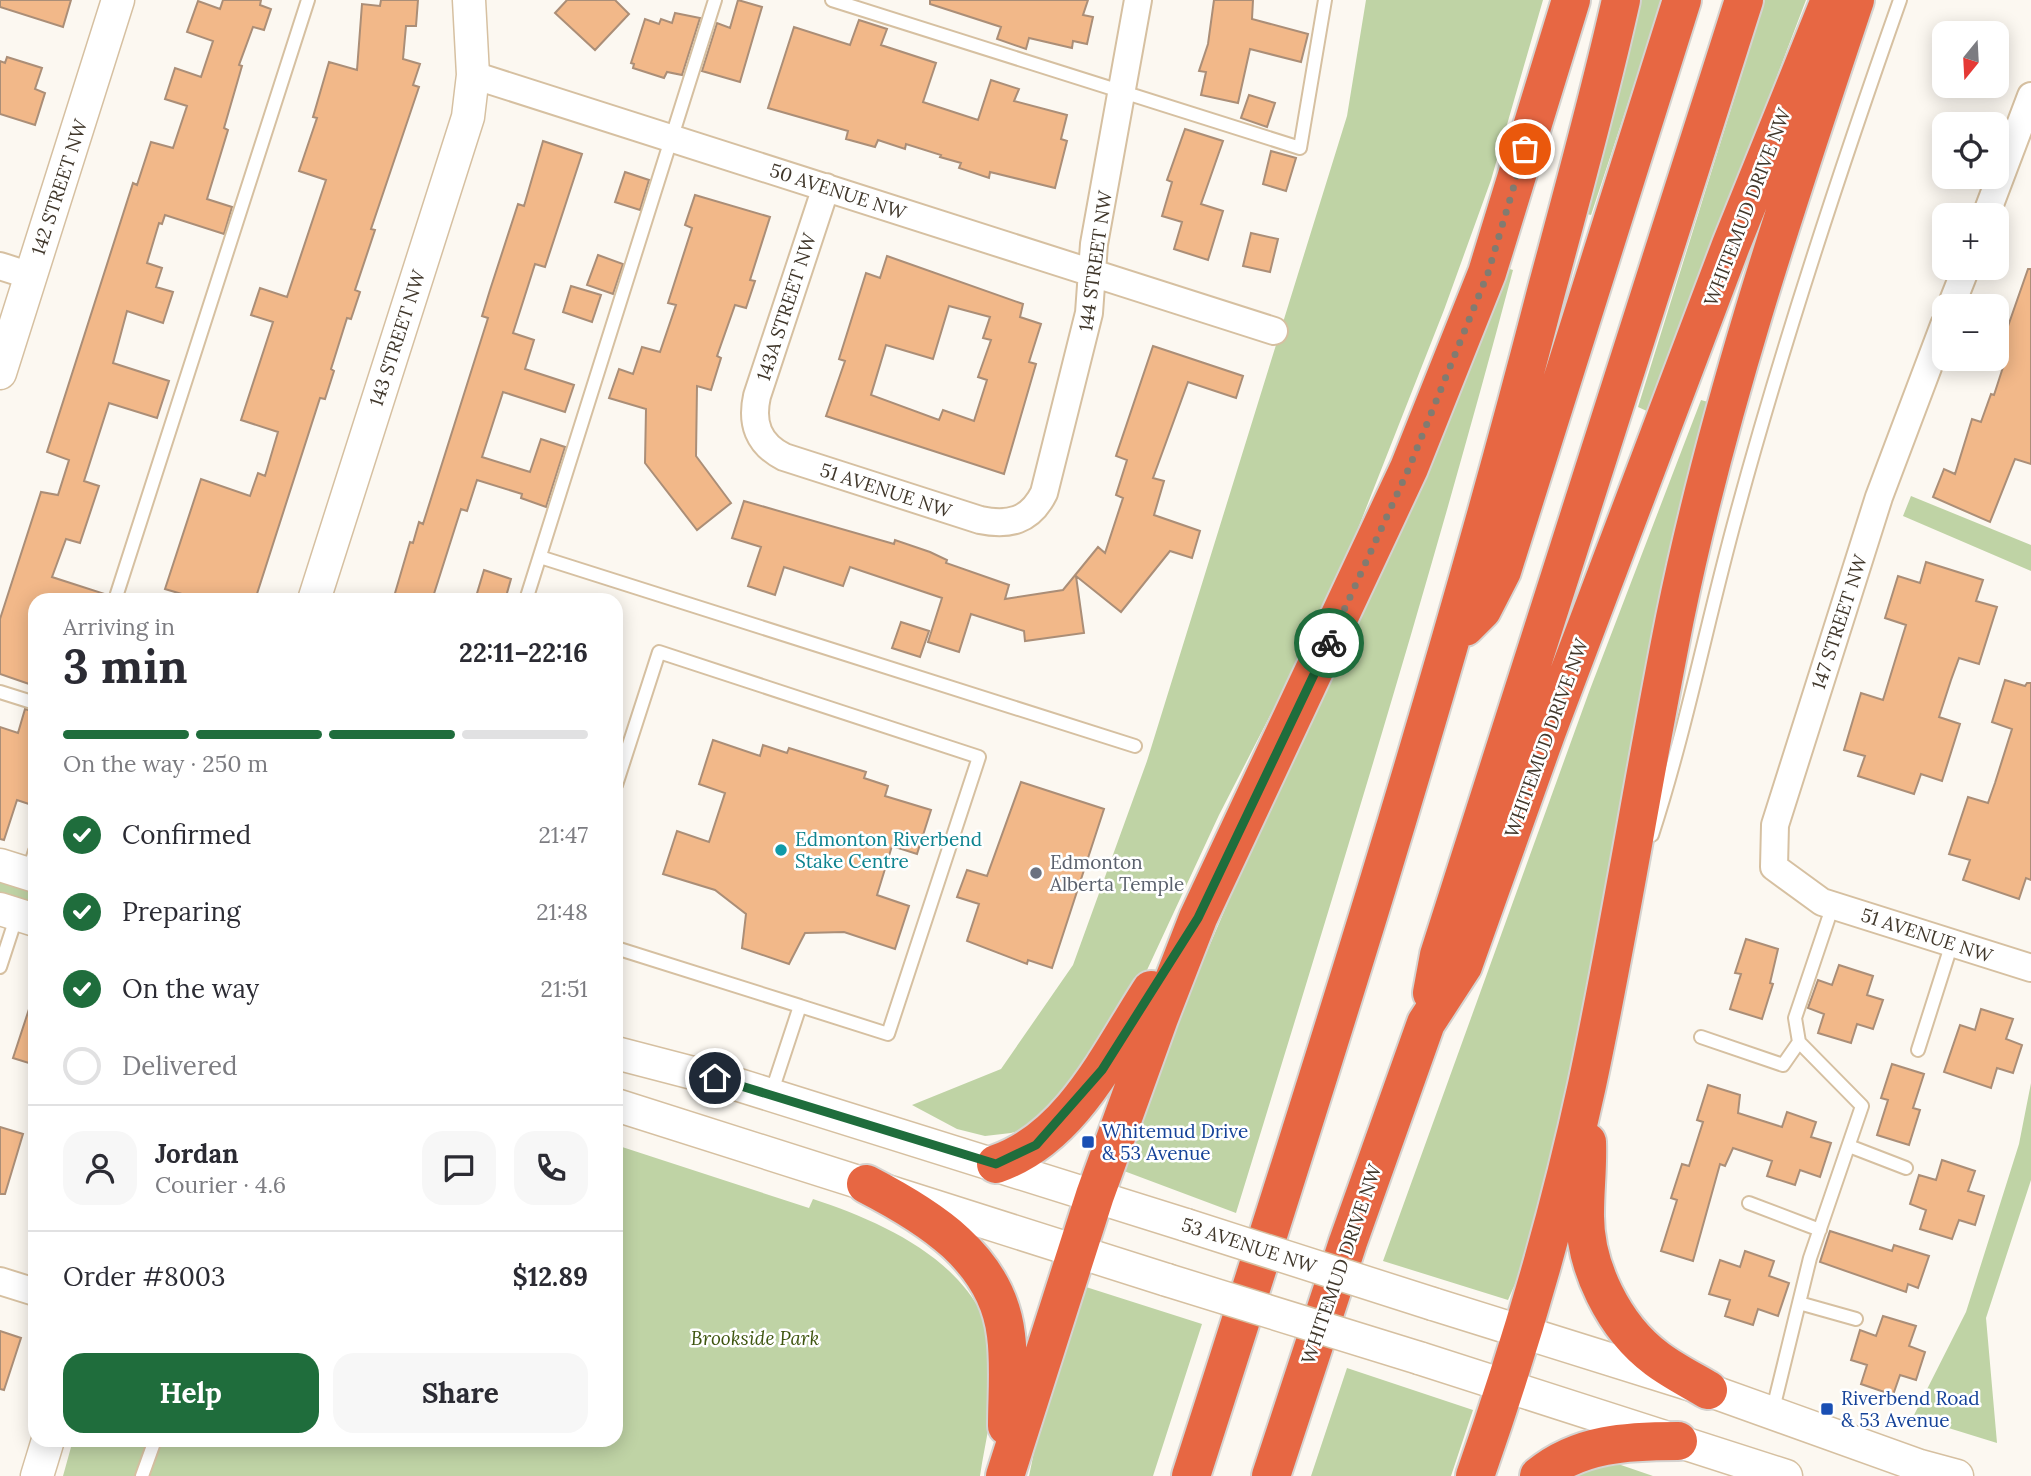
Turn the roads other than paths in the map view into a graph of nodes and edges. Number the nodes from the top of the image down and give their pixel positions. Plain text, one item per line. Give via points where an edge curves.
1 (118, 0) edge
2 (308, 0) edge
3 (470, 0) edge
4 (715, 0) edge
5 (832, 0) edge
6 (1138, 0) edge
7 (1325, 0) edge
8 (1571, 0) edge
9 (1621, 0) edge
10 (1682, 0) edge
11 (1744, 0) edge
12 (1829, 0) edge
13 (1856, 0) edge
14 (1900, 0) edge
15 (474, 75) junction
16 (1123, 92) junction
17 (2031, 96) edge
18 (670, 138) junction
19 (826, 187) junction
20 (1991, 203) edge
21 (0, 266) edge
22 (1093, 272) junction
23 (31, 276) junction
24 (1274, 331) dead end
25 (1932, 357) edge
26 (0, 373) edge
27 (756, 428) joint
28 (1028, 515) joint
29 (540, 557) junction
30 (117, 593) edge
31 (316, 593) edge
32 (528, 593) edge
33 (1451, 640) junction
34 (0, 692) edge
35 (28, 701) edge
36 (1135, 746) dead end
37 (623, 763) edge
38 (1827, 904) junction
39 (17, 915) edge
40 (1198, 918) junction
41 (1952, 943) junction
42 (623, 950) edge
43 (1611, 961) junction
44 (0, 967) edge
45 (2031, 968) edge
46 (800, 1006) junction
47 (1426, 1023) junction
48 (1701, 1037) dead end
49 (1799, 1042) junction
50 (1918, 1050) dead end
51 (623, 1055) edge
52 (1586, 1087) junction
53 (771, 1095) junction
54 (623, 1107) edge
55 (1849, 1146) junction
56 (996, 1164) junction
57 (1906, 1168) dead end
58 (866, 1184) junction
59 (1095, 1195) junction
60 (1749, 1203) dead end
61 (1820, 1230) junction
62 (1077, 1250) junction
63 (0, 1281) edge
64 (28, 1291) edge
65 (1799, 1303) junction
66 (1856, 1319) dead end
67 (1523, 1334) junction
68 (1507, 1385) junction
69 (1708, 1390) junction
70 (1772, 1413) junction
71 (1678, 1441) junction
72 (46, 1447) edge
73 (152, 1447) edge
74 (37, 1476) edge
75 (142, 1476) edge
76 (1005, 1476) edge
77 (1191, 1476) edge
78 (1271, 1476) edge
79 (1475, 1476) edge
80 (1539, 1476) edge
81 (1786, 1476) edge
82 (1957, 1476) edge

1 - 23 street, 142 STREET NW
2 - 30 lane
3 - 15 street
4 - 18 lane
5 - 16 lane
6 - 16 street, 144 STREET NW
7 - 16 lane via 1300,148
8 - 40 highway via 1488,273 1409,468
9 - 33 highway
10 - 33 highway via 1503,571 1482,610
11 - 47 highway via 1439,955
12 - 47 highway, WHITEMUD DRIVE NW via 1726,258 1463,966
13 - 43 highway via 1782,217 1706,482
14 - 43 lane via 1783,352 1735,517 1677,758
15 - 18 street, 50 AVENUE NW
15 - 31 street, 143 STREET NW via 462,137
16 - 22 street, 144 STREET NW via 1094,244
17 - 20 street
18 - 19 street, 50 AVENUE NW
18 - 29 lane
19 - 22 street, 50 AVENUE NW
19 - 27 street, 143A STREET NW via 757,396
21 - 23 street
22 - 24 street, 50 AVENUE NW
22 - 28 street, 144 STREET NW via 1087,326 1044,493
23 - 26 street, 142 STREET NW
25 - 38 street, 147 STREET NW via 1879,497 1774,825 1774,867
27 - 28 street, 51 AVENUE NW via 766,445 784,457 980,520 1005,523
29 - 32 lane
29 - 36 lane
33 - 77 highway
34 - 35 lane
37 - 46 lane via 659,652 979,757 888,1034
38 - 41 street, 51 AVENUE NW
38 - 49 lane via 1795,1018
39 - 44 lane
40 - 56 highway via 1102,1070 1036,1145
40 - 59 highway
41 - 45 street, 51 AVENUE NW
41 - 50 lane
42 - 46 lane
43 - 52 highway
46 - 53 lane
47 - 78 highway, WHITEMUD DRIVE NW
48 - 49 lane via 1783,1065
49 - 55 lane via 1862,1106
51 - 53 street, 53 AVENUE NW
52 - 67 highway
52 - 69 highway via 1585,1214 1589,1252 1607,1298 1628,1331 1656,1358
53 - 56 street, 53 AVENUE NW
54 - 58 street
55 - 57 lane
55 - 61 lane
56 - 59 street, 53 AVENUE NW
58 - 62 street
58 - 76 highway via 936,1223 976,1264 993,1295 1006,1332 1008,1355
59 - 62 highway
59 - 67 street, 53 AVENUE NW, bridge
60 - 61 lane
61 - 65 lane
62 - 68 street, bridge
62 - 76 highway
63 - 64 street
65 - 66 lane
65 - 70 lane
67 - 68 highway
67 - 69 street, 53 AVENUE NW
68 - 71 street
68 - 79 highway
69 - 70 street, 53 AVENUE NW
70 - 82 street, 53 AVENUE NW
71 - 80 highway via 1631,1441 1591,1449 1554,1464
71 - 81 street
72 - 74 street
73 - 75 lane

